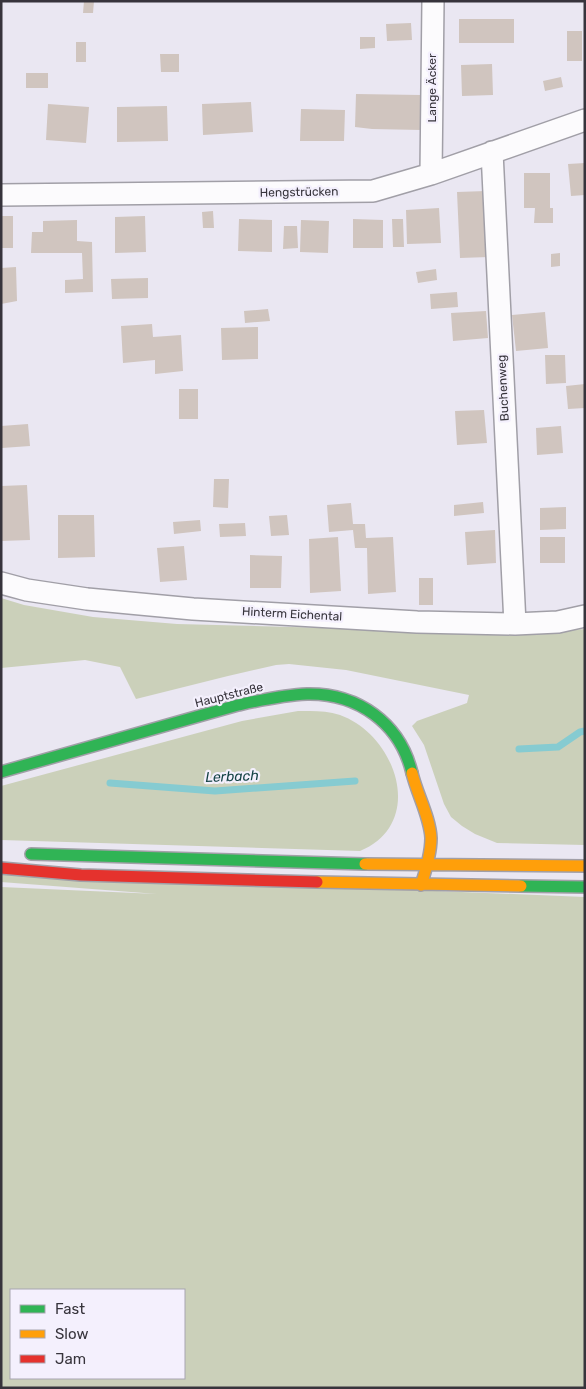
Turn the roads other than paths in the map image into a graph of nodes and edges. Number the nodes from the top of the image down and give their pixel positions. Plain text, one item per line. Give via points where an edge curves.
1 (433, 1) edge
2 (585, 120) edge
3 (492, 152) junction
4 (432, 174) junction
5 (1, 195) edge
6 (1, 583) edge
7 (585, 616) edge
8 (516, 624) junction
9 (1, 772) edge
10 (417, 793) junction
11 (415, 819) dead end
12 (21, 854) dead end
13 (414, 860) junction
14 (428, 863) junction
15 (585, 866) edge
16 (1, 868) edge
17 (421, 885) junction
18 (585, 887) edge

1 - 4 street, Lange Äcker
2 - 3 street, Hengstrücken
3 - 4 street, Hengstrücken
3 - 8 street, Buchenweg
4 - 5 street, Hengstrücken via 374,191
6 - 8 street, Hinterm Eichental via 87,599 193,609 417,622
7 - 8 street, Hinterm Eichental via 550,623
9 - 10 main road, Hauptstraße via 238,705 313,694 353,702 388,724 406,752
10 - 11 main road, Hauptstraße
10 - 14 main road, Hauptstraße via 430,833
12 - 13 main road
13 - 14 main road
13 - 17 main road
14 - 15 main road
14 - 17 main road, Hauptstraße
16 - 17 main road via 81,875
17 - 18 main road

